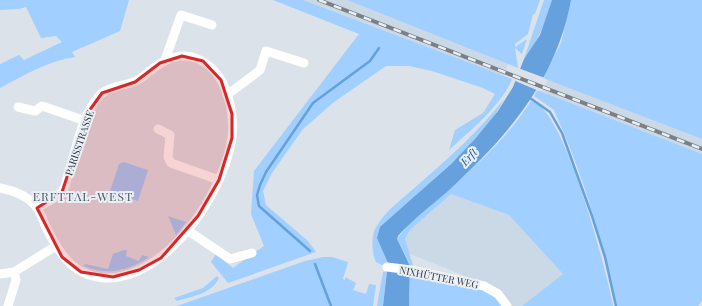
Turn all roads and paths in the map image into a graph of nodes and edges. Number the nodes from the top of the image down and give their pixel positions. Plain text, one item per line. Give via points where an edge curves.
1 (212, 25) dead end
2 (165, 60) junction
3 (304, 63) dead end
4 (227, 95) junction
5 (18, 107) dead end
6 (86, 121) junction
7 (158, 129) dead end
8 (218, 180) junction
9 (0, 188) edge
10 (38, 208) junction
11 (188, 230) junction
12 (56, 246) junction
13 (252, 253) dead end
14 (387, 267) dead end
15 (14, 272) junction
16 (0, 274) edge
17 (8, 306) edge
18 (507, 306) edge

1 - 2 street via 181,15
2 - 4 street, PARISSTRASSE via 182,56 203,61 221,80
2 - 6 street, PARISSTRASSE via 135,82 102,93 92,105
3 - 4 street via 266,51 260,70
4 - 8 street, PARISSTRASSE via 232,114 232,138
5 - 6 street via 35,111 42,106
6 - 10 street, PARISSTRASSE via 62,192
7 - 8 street via 170,135 168,157 171,163
8 - 11 street, PARISSTRASSE via 206,204
9 - 10 street, PARISSTRASSE via 19,193
10 - 12 street, PARISSTRASSE
11 - 12 street, PARISSTRASSE via 152,264 113,277 91,276 80,272 67,262
11 - 13 street via 230,259
12 - 15 street
14 - 18 street, NIXHÜTTER WEG via 484,286 498,294
15 - 16 street
15 - 17 street via 16,280

